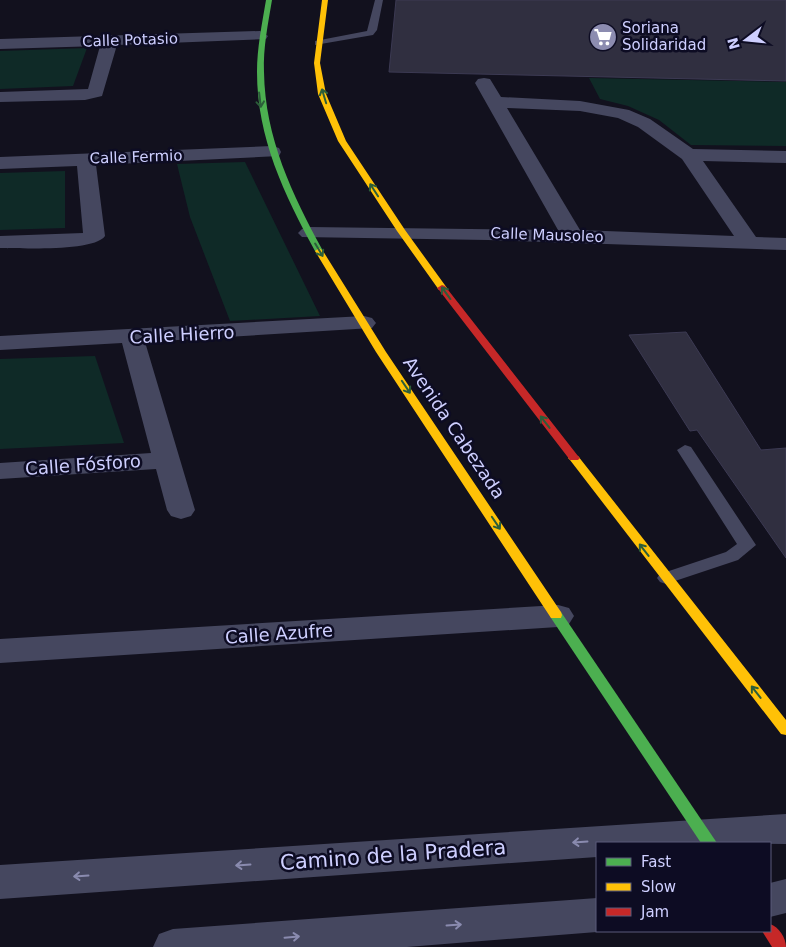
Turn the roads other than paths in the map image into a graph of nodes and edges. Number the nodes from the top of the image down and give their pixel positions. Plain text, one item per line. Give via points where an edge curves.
1 (269, 0) edge
2 (326, 0) edge
3 (379, 0) edge
4 (260, 36) junction
5 (110, 40) junction
6 (318, 43) junction
7 (0, 44) edge
8 (484, 83) dead end
9 (0, 97) edge
10 (496, 102) junction
11 (272, 152) junction
12 (689, 155) junction
13 (786, 157) edge
14 (86, 160) junction
15 (0, 163) edge
16 (401, 231) junction
17 (309, 232) junction
18 (572, 235) junction
19 (0, 242) edge
20 (750, 243) junction
21 (786, 244) edge
22 (364, 323) junction
23 (132, 338) junction
24 (0, 343) edge
25 (685, 450) dead end
26 (166, 460) junction
27 (0, 471) edge
28 (181, 510) dead end
29 (666, 578) junction
30 (558, 616) junction
31 (0, 651) edge
32 (786, 730) edge
33 (786, 829) edge
34 (706, 839) edge
35 (657, 842) edge
36 (596, 846) edge
37 (0, 882) edge
38 (786, 896) edge
39 (771, 900) edge
40 (596, 915) edge
41 (771, 932) edge
42 (381, 939) edge
43 (173, 947) edge
44 (781, 947) edge

1 - 4 main road, Avenida Cabezada
2 - 6 main road
3 - 6 lane via 370,33
4 - 5 street, Calle Potasio
4 -> 11 main road, Avenida Cabezada via 257,69 260,105
5 - 7 street, Calle Potasio
5 - 9 street via 98,90 94,93
16 -> 6 main road via 342,141 322,94 317,63
8 - 10 street
10 - 12 street via 580,106 623,114 652,128
10 - 18 street
11 - 14 street, Calle Fermio
11 - 17 main road, Avenida Cabezada
12 - 13 street
12 - 20 street
14 - 15 street, Calle Fermio
14 - 19 street via 92,237
16 - 17 street, Calle Mausoleo
16 - 18 street, Calle Mausoleo
29 -> 16 main road
17 -> 22 main road, Avenida Cabezada
18 - 20 street, Calle Mausoleo
20 - 21 street, Calle Mausoleo
22 - 23 street, Calle Hierro
22 -> 30 main road, Avenida Cabezada
23 - 24 street, Calle Hierro
23 - 26 street
25 - 29 lane via 747,545 732,556
26 - 27 street, Calle Fósforo
26 - 28 street
32 -> 29 main road
30 - 31 street, Calle Azufre
30 - 34 main road, Avenida Cabezada
33 - 34 street, Camino de la Pradera
34 -> 35 street, Camino de la Pradera
36 -> 37 street, Camino de la Pradera
38 - 39 street
42 -> 40 street
41 - 44 main road
43 -> 42 street

